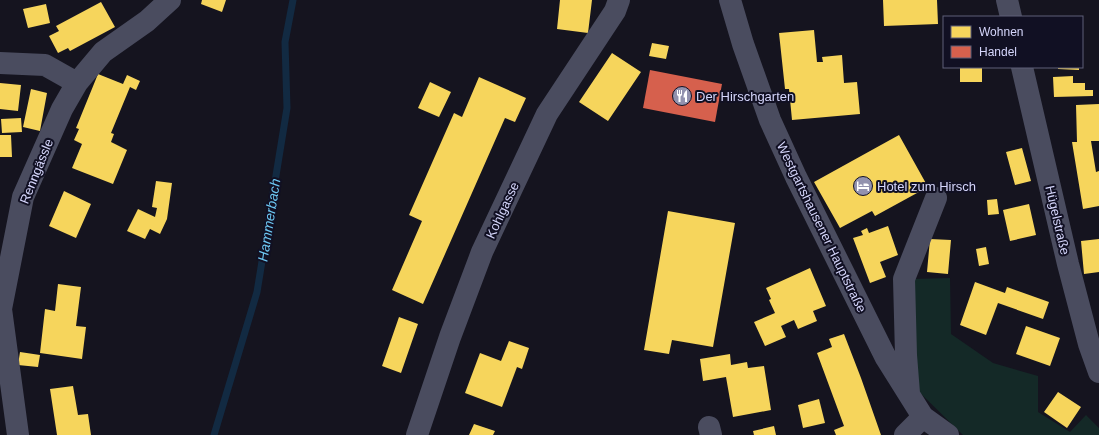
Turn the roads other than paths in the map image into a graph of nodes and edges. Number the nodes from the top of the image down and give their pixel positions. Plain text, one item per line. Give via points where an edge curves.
1 (170, 0) edge
2 (619, 0) edge
3 (730, 0) edge
4 (1007, 0) edge
5 (1011, 16) edge
6 (0, 63) edge
7 (1022, 68) edge
8 (77, 83) junction
9 (936, 198) dead end
10 (0, 309) edge
11 (1099, 372) edge
12 (909, 395) junction
13 (923, 417) junction
14 (18, 435) edge
15 (417, 435) edge
16 (905, 435) edge
17 (948, 435) edge

1 - 8 street, Renngässle via 147,21 103,52
2 - 15 street, Kohlgasse via 615,11 547,114 482,252
3 - 12 street, Westgartshausener Hauptstraße via 770,120 886,358
4 - 5 street
6 - 8 street via 45,65
7 - 11 street, Hügelstraße via 1068,264
8 - 10 street, Renngässle via 62,109 23,197
9 - 12 street via 904,279
10 - 14 street, Renngässle
12 - 13 street, Westgartshausener Hauptstraße
13 - 16 street
13 - 17 street, Westgartshausener Hauptstraße

